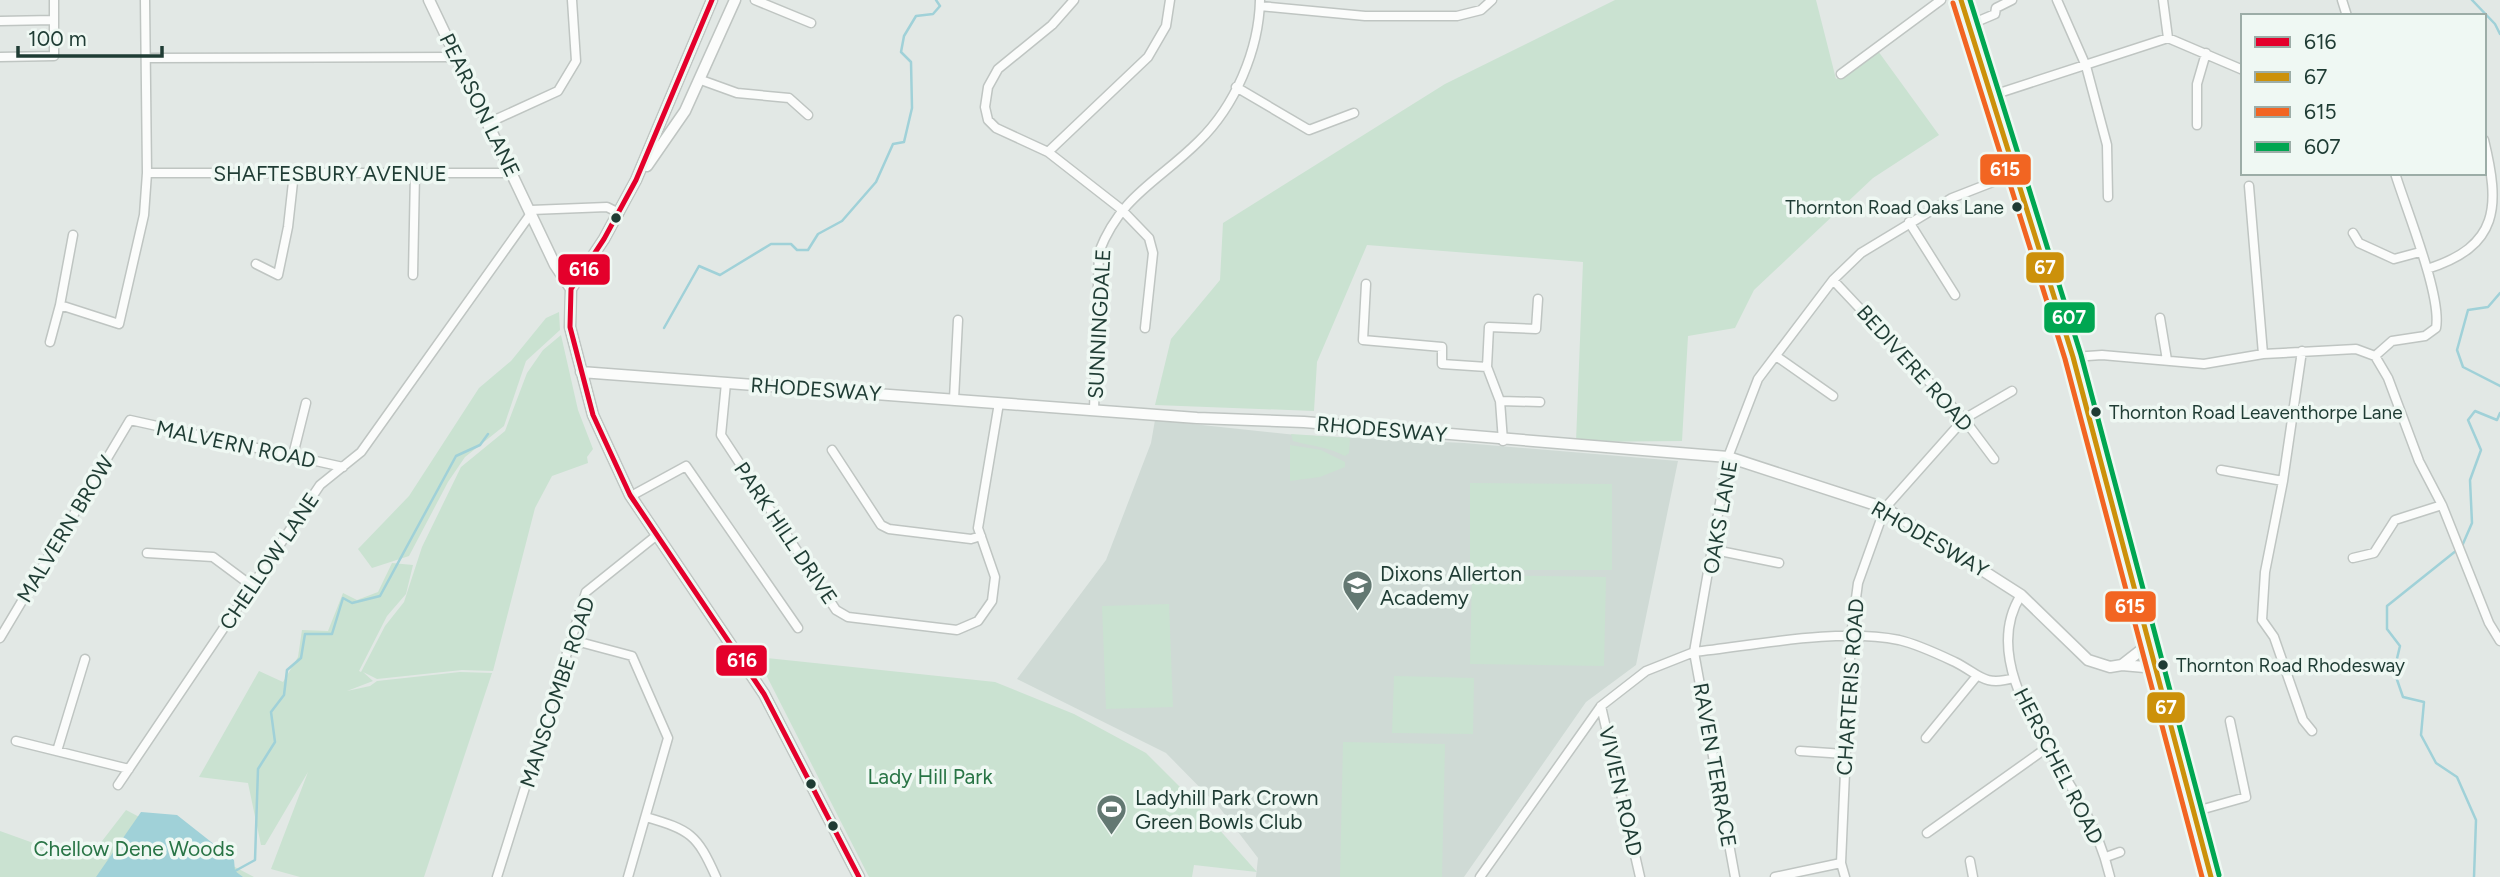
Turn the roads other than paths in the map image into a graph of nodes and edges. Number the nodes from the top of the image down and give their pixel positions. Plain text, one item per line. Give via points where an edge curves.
1 (54, 0) edge
2 (145, 0) edge
3 (429, 0) edge
4 (572, 0) edge
5 (712, 0) edge
6 (735, 0) edge
7 (755, 0) edge
8 (1074, 0) edge
9 (1170, 0) edge
10 (1493, 0) edge
11 (1941, 0) edge
12 (1961, 0) edge
13 (2012, 0) edge
14 (2057, 0) edge
15 (2163, 0) edge
16 (1260, 3) edge
17 (54, 20) junction
18 (0, 21) edge
19 (811, 23) dead end
20 (1969, 25) junction
21 (2168, 37) junction
22 (2206, 53) junction
23 (0, 57) edge
24 (455, 57) junction
25 (146, 58) junction
26 (2086, 66) junction
27 (2241, 69) edge
28 (1841, 74) dead end
29 (701, 80) junction
30 (1236, 87) junction
31 (1990, 96) junction
32 (1354, 113) dead end
33 (808, 115) dead end
34 (488, 122) junction
35 (2197, 125) dead end
36 (2486, 148) edge
37 (1048, 152) junction
38 (147, 173) junction
39 (293, 173) junction
40 (415, 173) junction
41 (513, 173) junction
42 (2396, 175) edge
43 (636, 180) junction
44 (1993, 182) dead end
45 (2249, 187) dead end
46 (2108, 197) dead end
47 (1121, 209) junction
48 (531, 211) junction
49 (619, 213) junction
50 (1909, 222) junction
51 (2353, 233) dead end
52 (73, 235) dead end
53 (2420, 252) junction
54 (256, 264) dead end
55 (2427, 269) junction
56 (413, 275) dead end
57 (1833, 280) junction
58 (1366, 284) dead end
59 (571, 289) junction
60 (1955, 295) dead end
61 (1538, 299) dead end
62 (60, 305) junction
63 (2160, 318) dead end
64 (958, 320) dead end
65 (1145, 328) dead end
66 (50, 342) dead end
67 (2302, 351) junction
68 (2263, 354) junction
69 (1776, 356) junction
70 (2073, 356) junction
71 (2375, 356) junction
72 (2167, 360) junction
73 (1487, 367) junction
74 (581, 372) junction
75 (726, 383) junction
76 (2012, 391) dead end
77 (1833, 396) dead end
78 (954, 400) junction
79 (1500, 401) junction
80 (1540, 402) dead end
81 (999, 403) junction
82 (306, 404) dead end
83 (1094, 411) junction
84 (1964, 419) junction
85 (130, 421) joint
86 (1503, 441) junction
87 (832, 450) dead end
88 (293, 455) junction
89 (1728, 457) junction
90 (1994, 459) dead end
91 (343, 467) junction
92 (2221, 470) dead end
93 (2283, 481) junction
94 (631, 496) junction
95 (2442, 505) junction
96 (1885, 508) junction
97 (657, 535) junction
98 (981, 536) junction
99 (1715, 550) junction
100 (147, 553) dead end
101 (2353, 558) dead end
102 (1779, 563) dead end
103 (252, 586) junction
104 (2021, 595) junction
105 (798, 628) dead end
106 (1851, 636) junction
107 (0, 638) edge
108 (572, 640) junction
109 (2500, 641) edge
110 (2149, 645) junction
111 (1694, 652) junction
112 (85, 659) dead end
113 (2122, 665) junction
114 (2155, 668) junction
115 (1976, 677) junction
116 (2014, 678) junction
117 (1601, 706) junction
118 (2230, 721) dead end
119 (2312, 731) dead end
120 (1926, 738) dead end
121 (16, 741) dead end
122 (2048, 747) junction
123 (57, 751) junction
124 (1800, 751) dead end
125 (1845, 754) junction
126 (129, 769) junction
127 (118, 785) dead end
128 (2193, 812) junction
129 (646, 817) junction
130 (1927, 834) dead end
131 (2120, 852) dead end
132 (2106, 857) junction
133 (1970, 861) dead end
134 (1841, 863) junction
135 (497, 877) edge
136 (628, 877) edge
137 (716, 877) edge
138 (859, 877) edge
139 (1480, 877) edge
140 (1640, 877) edge
141 (1735, 877) edge
142 (1775, 877) edge
143 (1845, 877) edge
144 (1973, 877) edge
145 (2110, 877) edge
146 (2211, 877) edge

1 - 17 street
2 - 25 street
3 - 24 street, PEARSON LANE
4 - 34 street via 576,61 558,90
5 - 43 street
6 - 29 street
7 - 19 street
8 - 37 street via 1052,25 998,69 985,98 991,124
9 - 37 street via 1166,26 1148,57
10 - 16 street via 1481,10 1457,16 1365,16
11 - 28 street
12 - 20 main road
13 - 20 street via 1996,8 1995,14
14 - 26 street
15 - 21 street
16 - 30 street, SUNNINGDALE via 1253,54
17 - 18 street
17 - 23 street via 54,55
20 - 31 main road
21 - 22 street
21 - 26 street
22 - 27 street
22 - 35 street via 2197,84
24 - 25 street
24 - 34 street, PEARSON LANE
25 - 38 street
26 - 31 street
26 - 46 street via 2107,145
29 - 33 street via 737,93 789,98
29 - 43 street
30 - 32 street via 1309,130
30 - 47 street, SUNNINGDALE via 1199,141
31 - 70 main road
34 - 41 street, PEARSON LANE
36 - 55 street via 2495,184 2493,217 2473,247 2451,262
37 - 47 street
38 - 39 street, SHAFTESBURY AVENUE
38 - 62 street via 137,257 119,324
39 - 40 street, SHAFTESBURY AVENUE
39 - 54 street via 278,275
40 - 41 street, SHAFTESBURY AVENUE
40 - 56 street
41 - 48 street, PEARSON LANE
42 - 53 street
43 - 49 street
44 - 50 street, OAKS LANE
45 - 68 street
47 - 65 street via 1149,238 1153,253
47 - 83 street, SUNNINGDALE via 1099,252
48 - 49 street via 607,207
48 - 59 street, PEARSON LANE
48 - 91 street, CHELLOW LANE via 361,452
49 - 59 street
50 - 57 street, OAKS LANE via 1861,253
50 - 60 street
51 - 53 street via 2359,243 2394,259
52 - 62 street
53 - 55 street
55 - 71 street via 2438,317 2436,328 2425,336 2392,341
57 - 69 street, OAKS LANE
57 - 84 street, BEDIVERE ROAD
58 - 73 street via 1363,340 1442,346 1441,364
59 - 74 street via 570,327
61 - 73 street via 1536,329 1489,327
62 - 66 street
63 - 72 street
64 - 78 street
67 - 68 street
67 - 71 street via 2356,349
67 - 93 street
68 - 72 street via 2204,363
69 - 77 street
69 - 89 street, OAKS LANE via 1758,379
70 - 72 street
70 - 110 main road
71 - 95 street
73 - 79 street
74 - 75 street, RHODESWAY
74 - 94 street via 593,415
75 - 78 street, RHODESWAY
75 - 98 street, PARK HILL DRIVE via 721,435 836,610 848,617 957,630 978,621 992,601 995,577
76 - 84 street, CHARTERIS ROAD
78 - 81 street, RHODESWAY
79 - 80 street
79 - 86 street
81 - 83 street, RHODESWAY
81 - 98 street, PARK HILL DRIVE via 978,528
82 - 88 street
83 - 86 street, RHODESWAY via 1294,421
84 - 90 street, BEDIVERE ROAD
84 - 96 street, CHARTERIS ROAD
85 - 88 street, MALVERN ROAD
85 - 107 street, MALVERN BROW
86 - 89 street, RHODESWAY
87 - 98 street via 881,525 971,539
88 - 91 street, MALVERN ROAD
89 - 96 street, RHODESWAY
89 - 99 street, OAKS LANE
91 - 103 street, CHELLOW LANE via 320,485
92 - 93 street
93 - 119 street via 2265,572 2262,620 2274,637 2303,720
94 - 97 street
94 - 105 street via 686,466
95 - 101 street via 2395,520 2374,553
95 - 109 street
96 - 104 street, RHODESWAY
96 - 106 street, CHARTERIS ROAD via 1858,583
97 - 108 street, MANSCOMBE ROAD via 586,593
97 - 138 street via 764,694
99 - 102 street
99 - 111 street, OAKS LANE
100 - 103 street via 213,557
103 - 126 street, CHELLOW LANE
104 - 113 street, RHODESWAY via 2088,660 2110,667
104 - 116 street, HERSCHEL ROAD via 2011,610 2009,652
106 - 111 street
106 - 115 street via 1901,641 1957,663
106 - 125 street, CHARTERIS ROAD
108 - 129 street via 632,656 668,738
108 - 135 street, MANSCOMBE ROAD
110 - 113 street
110 - 114 main road
111 - 117 street via 1646,671
111 - 141 street, RAVEN TERRACE
112 - 123 street
113 - 114 street, RHODESWAY
114 - 128 main road
115 - 116 street via 1997,683
115 - 120 street
116 - 122 street, HERSCHEL ROAD via 2024,708
117 - 139 street
117 - 140 street, VIVIEN ROAD
118 - 128 street via 2246,797
121 - 123 street
122 - 130 street
122 - 132 street, HERSCHEL ROAD
123 - 126 street
124 - 125 street
125 - 134 street, CHARTERIS ROAD
126 - 127 street, CHELLOW LANE
128 - 146 main road
129 - 136 street
129 - 137 street via 684,829 703,848
131 - 132 street, HERSCHEL ROAD
132 - 145 street, HERSCHEL ROAD
133 - 144 street
134 - 142 street
134 - 143 street, CHARTERIS ROAD

